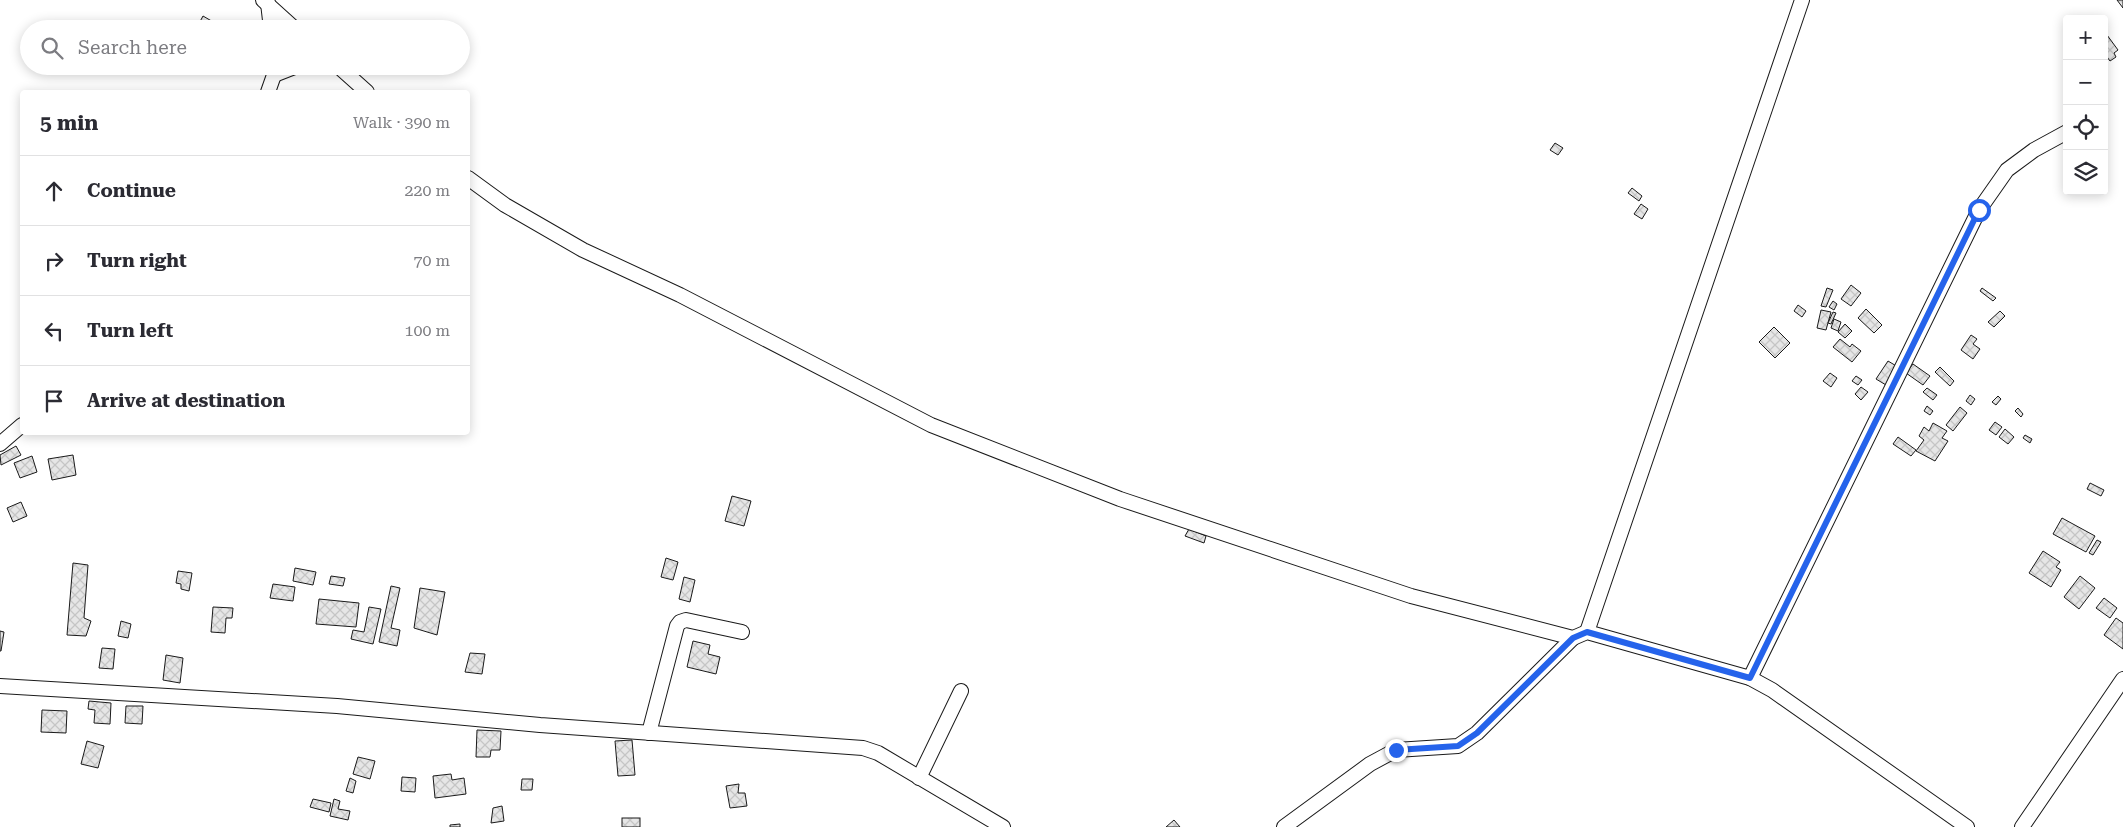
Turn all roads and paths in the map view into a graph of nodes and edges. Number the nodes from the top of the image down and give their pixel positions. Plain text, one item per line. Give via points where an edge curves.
1 (1802, 0) edge
2 (266, 2) edge
3 (269, 20) edge
4 (285, 20) edge
5 (272, 75) edge
6 (348, 75) edge
7 (268, 90) edge
8 (365, 90) edge
9 (2063, 134) edge
10 (470, 179) edge
11 (20, 427) edge
12 (0, 444) edge
13 (742, 632) dead end
14 (1587, 632) junction
15 (1573, 638) junction
16 (1750, 678) junction
17 (2123, 679) edge
18 (0, 686) edge
19 (961, 691) dead end
20 (649, 733) junction
21 (919, 778) junction
22 (1003, 827) edge
23 (1284, 827) edge
24 (1967, 827) edge
25 (2022, 827) edge

1 - 14 street
2 - 3 street
2 - 4 street
5 - 7 street
6 - 8 street
9 - 16 street via 2007,170 1979,210
10 - 15 street via 505,205 583,250 680,296 930,425 1120,498 1411,596
11 - 12 street
13 - 20 street via 686,620 680,622
14 - 15 street
14 - 16 street
15 - 23 street via 1477,733 1458,746 1396,750 1370,764
16 - 24 street via 1772,690
17 - 25 street
18 - 20 street via 337,706
19 - 21 street
20 - 21 street via 863,748 878,753
21 - 22 street

